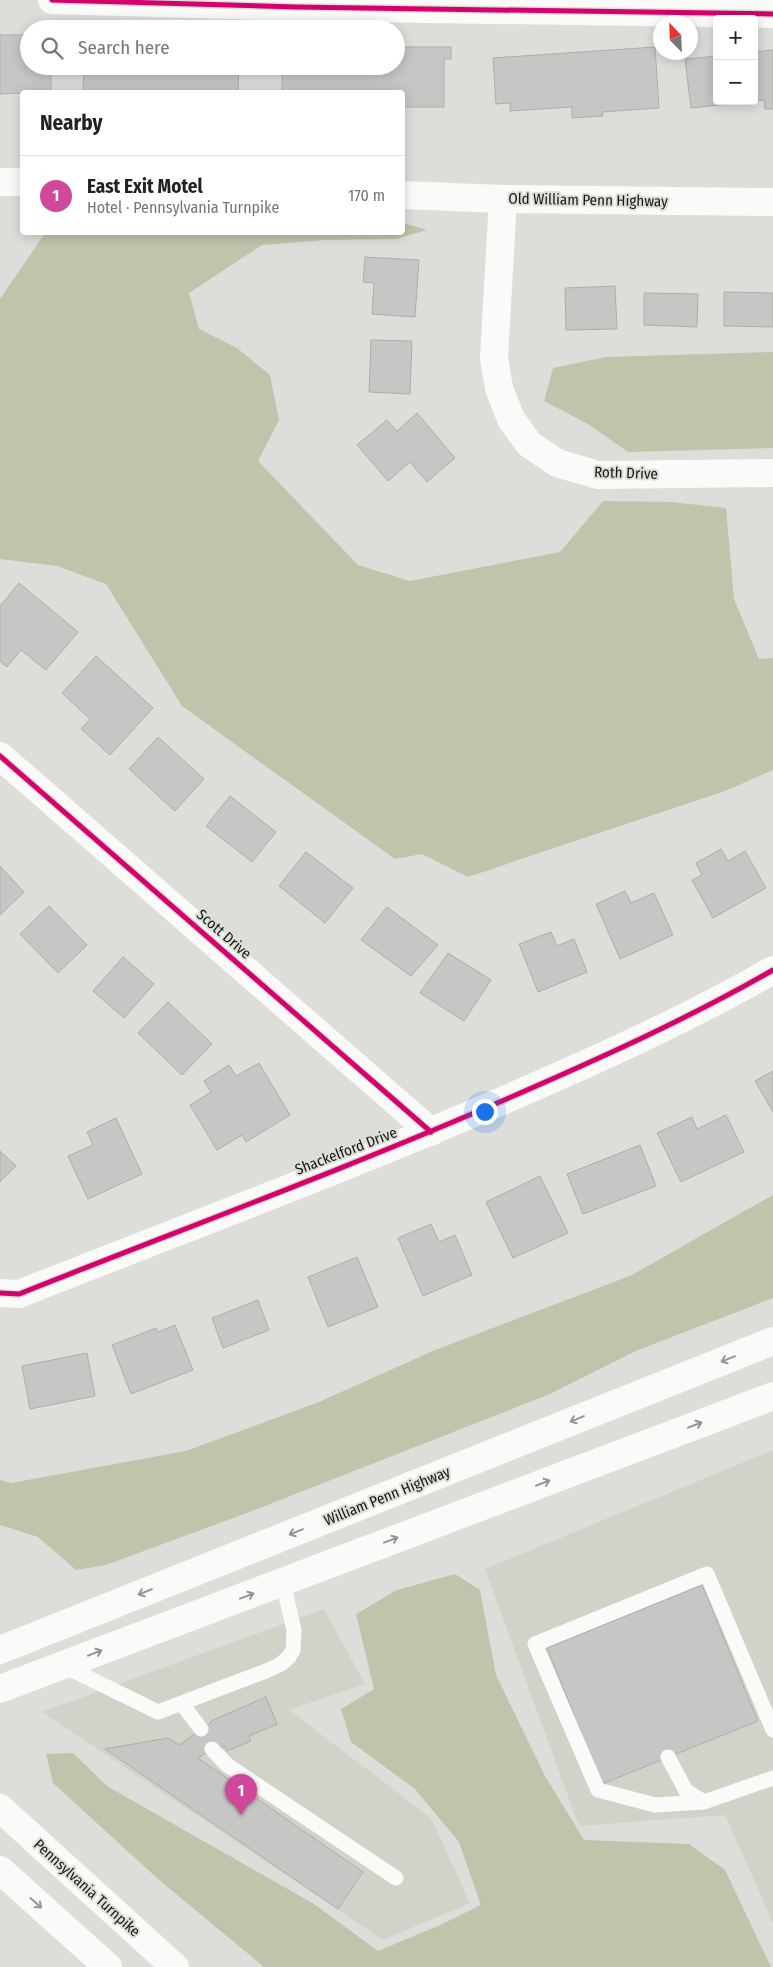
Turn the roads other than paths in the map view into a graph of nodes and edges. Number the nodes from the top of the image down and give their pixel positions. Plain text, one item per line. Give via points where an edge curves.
1 (52, 0) edge
2 (296, 4) edge
3 (773, 14) edge
4 (0, 182) edge
5 (20, 182) edge
6 (405, 195) edge
7 (504, 199) junction
8 (773, 202) edge
9 (773, 473) edge
10 (0, 756) edge
11 (773, 970) edge
12 (431, 1132) junction
13 (0, 1293) edge
14 (773, 1341) edge
15 (773, 1396) edge
16 (282, 1582) junction
17 (0, 1650) edge
18 (62, 1665) junction
19 (0, 1689) edge
20 (182, 1704) junction
21 (201, 1730) dead end
22 (773, 1730) edge
23 (212, 1749) dead end
24 (668, 1757) dead end
25 (773, 1778) edge
26 (704, 1802) junction
27 (5, 1813) edge
28 (0, 1870) edge
29 (396, 1878) dead end
30 (108, 1967) edge
31 (174, 1967) edge

1 - 2 main road
2 - 3 main road
4 - 5 main road
6 - 7 main road, Old William Penn Highway
7 - 8 main road, Old William Penn Highway
7 - 9 main road, Roth Drive via 494,358 499,388 512,419 528,444 557,463 598,475
10 - 12 main road, Scott Drive
11 - 12 main road, Shackelford Drive via 578,1068
12 - 13 main road, Shackelford Drive via 18,1294
14 -> 17 main road, William Penn Highway
16 -> 15 main road
18 -> 16 main road
16 - 20 lane via 294,1630 293,1650 288,1658 266,1671
18 - 19 main road
18 - 20 lane via 158,1712
20 - 21 lane
22 - 26 lane via 707,1574 535,1644 598,1790 655,1805
23 - 29 lane via 227,1765
24 - 26 lane via 686,1791
25 - 26 lane
27 - 31 main road, Pennsylvania Turnpike
28 -> 30 main road

